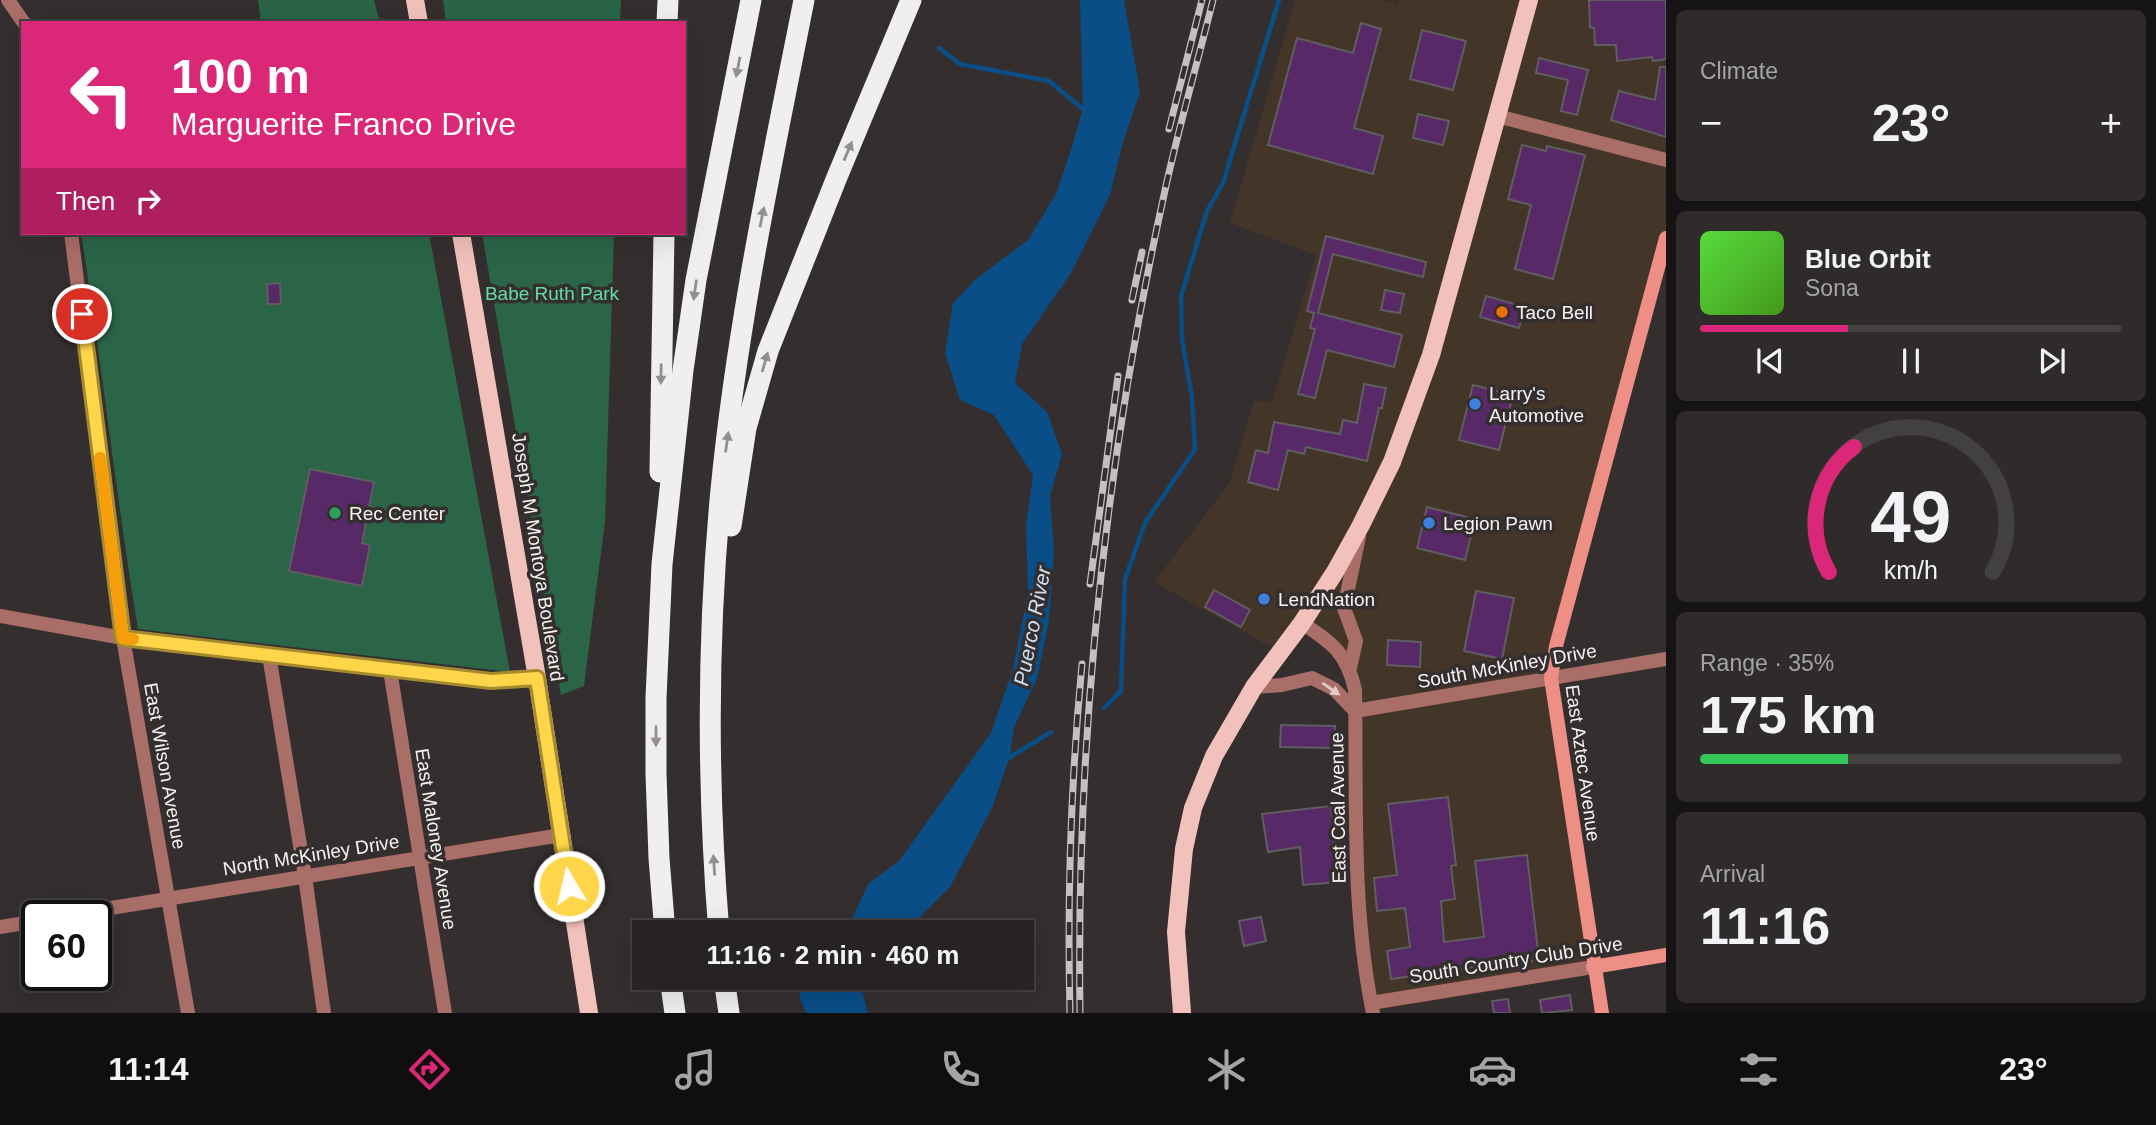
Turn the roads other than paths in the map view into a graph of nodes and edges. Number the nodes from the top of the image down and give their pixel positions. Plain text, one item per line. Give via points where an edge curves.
1 (8, 0) edge
2 (415, 0) edge
3 (668, 0) edge
4 (751, 0) edge
5 (804, 0) edge
6 (911, 0) edge
7 (1529, 0) edge
8 (23, 21) edge
9 (419, 21) edge
10 (667, 21) edge
11 (1497, 116) junction
12 (1666, 160) edge
13 (71, 235) edge
14 (461, 235) edge
15 (664, 235) edge
16 (1666, 238) edge
17 (1362, 525) junction
18 (0, 616) edge
19 (1302, 623) junction
20 (123, 638) junction
21 (268, 655) junction
22 (1666, 659) edge
23 (1350, 668) junction
24 (390, 670) junction
25 (711, 670) junction
26 (537, 678) junction
27 (1550, 678) junction
28 (1254, 687) junction
29 (656, 698) junction
30 (1356, 711) junction
31 (561, 835) junction
32 (420, 858) junction
33 (305, 876) junction
34 (168, 898) junction
35 (112, 908) edge
36 (664, 920) edge
37 (718, 920) edge
38 (21, 924) edge
39 (0, 927) edge
40 (1666, 955) edge
41 (1593, 967) junction
42 (672, 990) edge
43 (726, 990) edge
44 (1372, 1008) edge
45 (188, 1013) edge
46 (324, 1013) edge
47 (445, 1013) edge
48 (589, 1013) edge
49 (675, 1013) edge
50 (729, 1013) edge
51 (1182, 1013) edge
52 (1601, 1013) edge

1 - 8 street
2 - 9 main road
3 - 10 highway
4 -> 29 highway via 683,370 662,564
25 -> 5 highway via 722,488 747,293
25 -> 6 highway via 746,428 768,351
7 - 11 main road
11 - 12 street
11 - 17 main road via 1431,355 1392,462
13 - 20 street, East Wilson Avenue
14 - 26 main road, Joseph M Montoya Boulevard
15 -> 29 highway
16 - 27 main road, East Aztec Avenue
17 - 19 main road
17 - 23 street, East Coal Avenue via 1344,608 1356,641
18 - 20 street
19 - 23 street via 1325,638
19 - 28 main road
20 - 21 street
20 - 34 street, East Wilson Avenue
21 - 24 street
21 - 33 street
22 - 27 street, South McKinley Drive
23 - 30 street, East Coal Avenue
24 - 26 street via 491,681
24 - 32 street, East Maloney Avenue
37 -> 25 highway via 710,766
26 - 31 main road, Joseph M Montoya Boulevard
27 - 30 street, South McKinley Drive
27 - 41 main road, East Aztec Avenue
28 -> 30 street via 1312,678 1334,688
28 - 51 main road via 1213,756 1192,808 1176,932
29 -> 36 highway
30 - 44 street, East Coal Avenue via 1356,838
31 - 32 street, North McKinley Drive
31 - 48 main road, Joseph M Montoya Boulevard
32 - 33 street, North McKinley Drive
32 - 47 street, East Maloney Avenue
33 - 34 street, North McKinley Drive
33 - 46 street
34 - 35 street, North McKinley Drive
34 - 45 street, East Wilson Avenue
38 - 39 street
40 - 41 main road, South Country Club Drive
41 - 44 street, South Country Club Drive
41 - 52 main road, East Aztec Avenue
42 - 49 highway
43 - 50 highway

